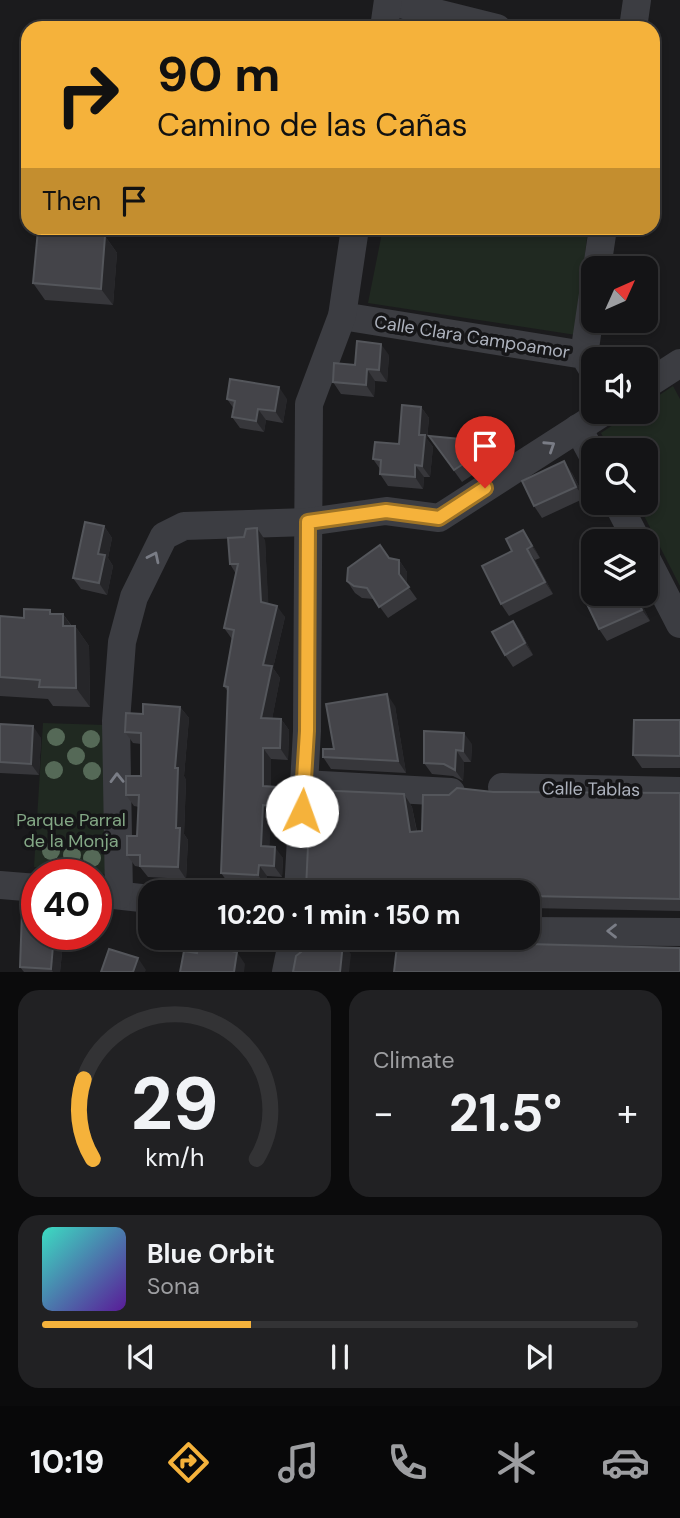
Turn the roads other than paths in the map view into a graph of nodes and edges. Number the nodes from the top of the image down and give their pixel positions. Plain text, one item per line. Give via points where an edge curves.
1 (637, 0) edge
2 (386, 10) edge
3 (454, 21) edge
4 (634, 21) edge
5 (354, 235) edge
6 (602, 235) edge
7 (599, 256) edge
8 (342, 316) junction
9 (581, 361) edge
10 (680, 363) edge
11 (658, 377) edge
12 (584, 424) edge
13 (578, 428) junction
14 (583, 438) edge
15 (308, 522) junction
16 (658, 581) edge
17 (680, 624) edge
18 (303, 784) junction
19 (502, 787) dead end
20 (680, 791) edge
21 (451, 792) edge
22 (109, 859) edge
23 (299, 880) edge
24 (0, 886) edge
25 (21, 887) edge
26 (112, 895) edge
27 (138, 898) edge
28 (540, 931) edge
29 (680, 932) edge
30 (291, 950) edge
31 (286, 972) edge

1 - 4 street
2 - 3 street
5 - 8 street
6 - 7 street
8 - 9 street, Calle Clara Campoamor
8 - 15 street via 309,404
10 - 11 street
12 - 13 street
13 - 14 street
15 -> 13 street via 386,511 439,518
15 - 18 street
22 -> 15 street via 122,642 134,597 164,536 184,526
16 - 17 street
18 - 21 street
18 - 23 street
19 - 20 street, Calle Tablas
24 - 25 street
26 - 27 street
29 -> 28 street
30 - 31 street

